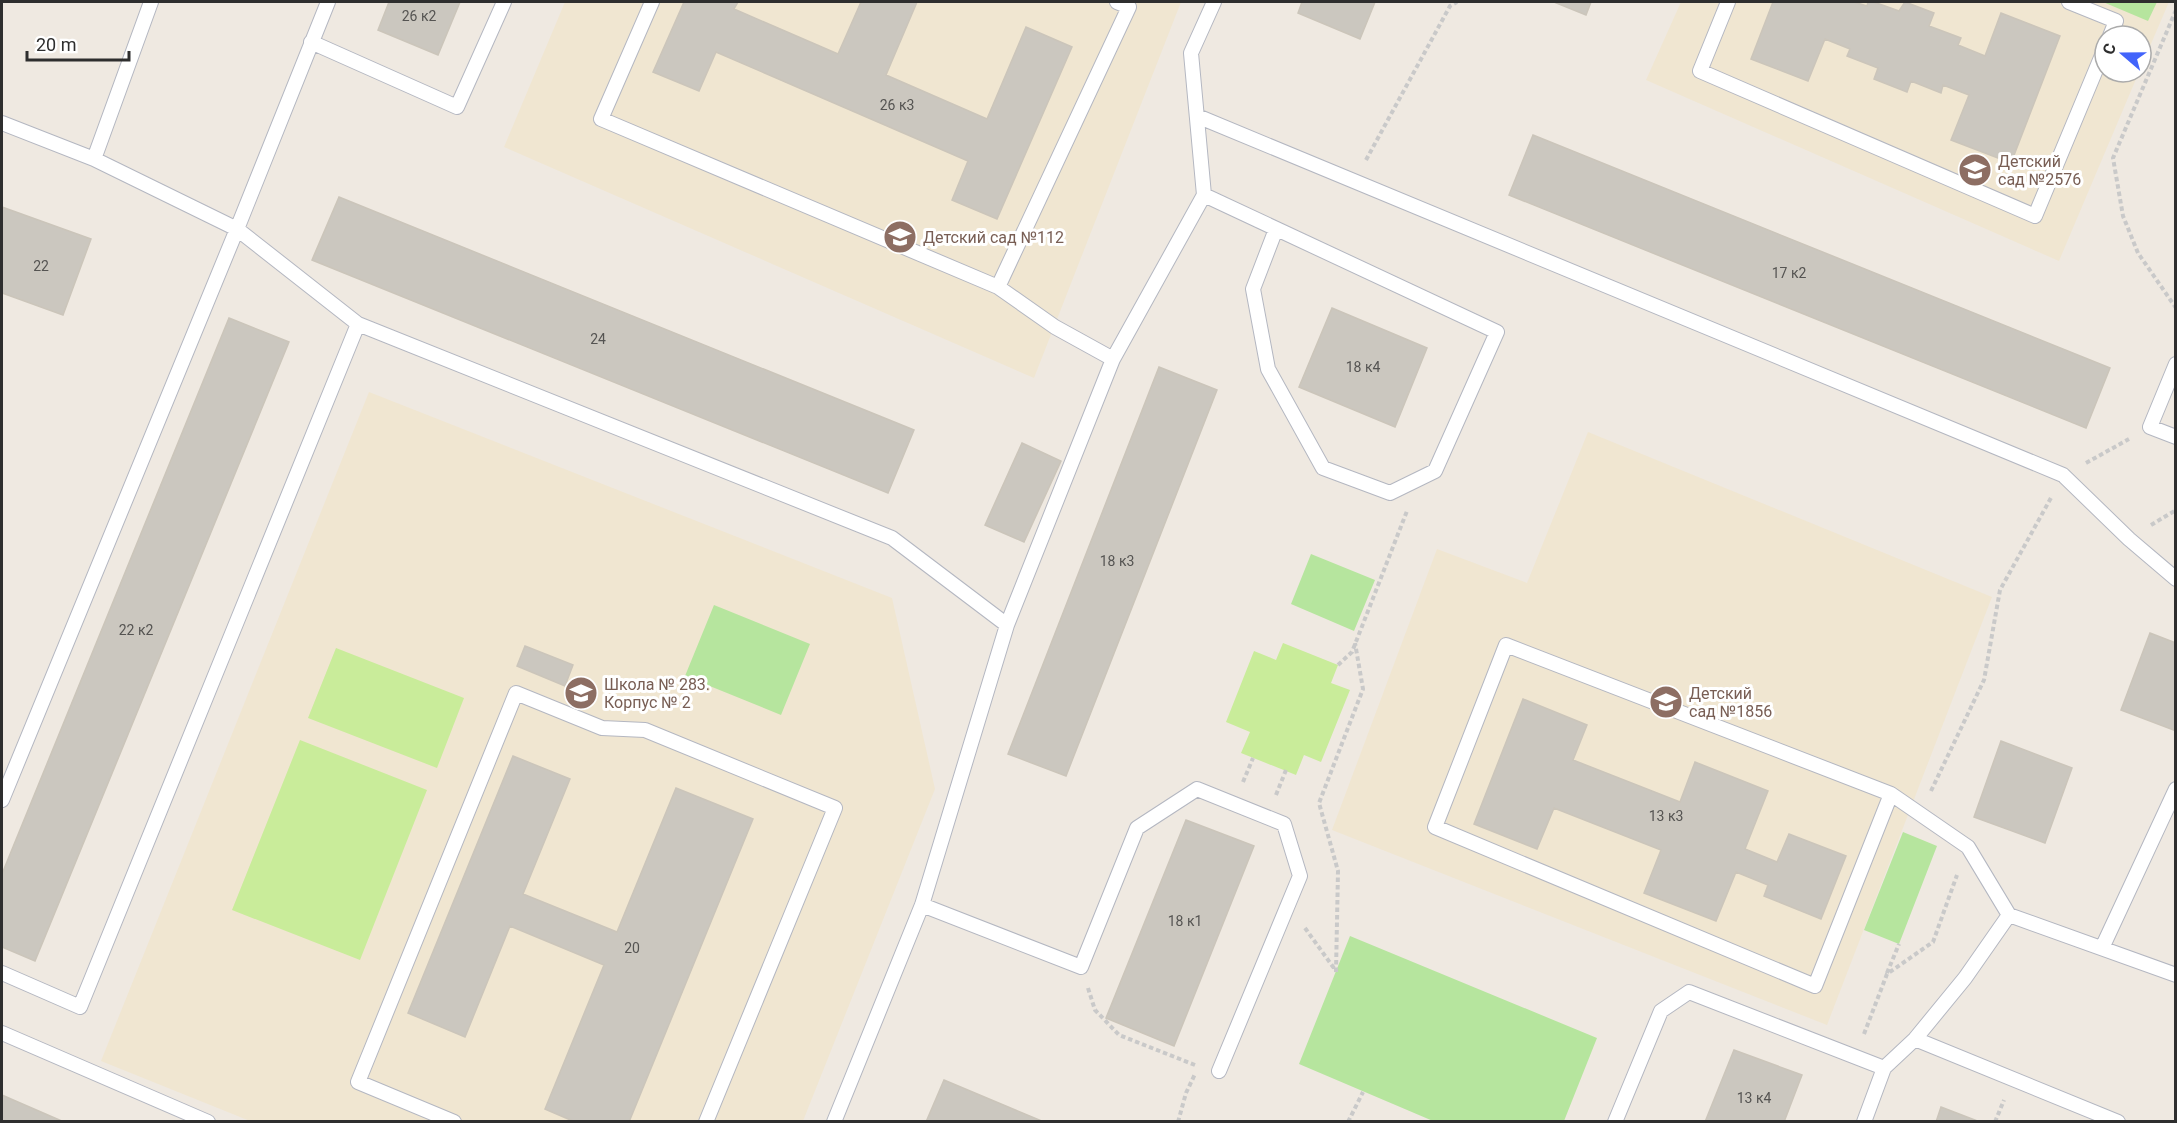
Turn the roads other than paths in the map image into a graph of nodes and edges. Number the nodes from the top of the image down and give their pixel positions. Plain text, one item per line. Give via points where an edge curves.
1 (151, 2) edge
2 (328, 2) edge
3 (504, 2) edge
4 (652, 2) edge
5 (1117, 2) edge
6 (1214, 2) edge
7 (1728, 2) edge
8 (2069, 2) edge
9 (2115, 24) edge
10 (311, 42) junction
11 (2093, 77) edge
12 (1197, 116) junction
13 (2, 123) edge
14 (94, 159) junction
15 (1204, 195) junction
16 (237, 229) junction
17 (1276, 229) junction
18 (998, 287) junction
19 (358, 324) junction
20 (1113, 359) junction
21 (2175, 364) edge
22 (2175, 437) edge
23 (2175, 579) edge
24 (1007, 625) junction
25 (2175, 789) edge
26 (1891, 794) junction
27 (2, 800) edge
28 (922, 905) junction
29 (2009, 915) junction
30 (2102, 948) junction
31 (2, 973) edge
32 (2175, 975) edge
33 (2, 1033) edge
34 (1915, 1039) junction
35 (1884, 1068) junction
36 (1219, 1071) dead end
37 (208, 1122) edge
38 (454, 1122) edge
39 (706, 1122) edge
40 (834, 1122) edge
41 (1616, 1122) edge
42 (1864, 1122) edge
43 (2118, 1122) edge

1 - 14 lane
2 - 10 lane
3 - 10 lane via 457,107
4 - 18 lane via 601,119
5 - 18 lane via 1129,7
6 - 12 lane via 1191,53
7 - 11 lane via 1700,71 2035,216
8 - 9 lane via 2116,21
10 - 16 lane
12 - 15 lane
12 - 23 lane via 2063,475
13 - 14 lane
14 - 16 lane
15 - 17 lane
15 - 20 lane
16 - 19 lane
16 - 27 lane
17 - 17 lane via 1497,332 1436,471 1390,493 1323,468 1268,369 1253,290
18 - 20 lane via 1055,327
19 - 24 lane via 892,538
19 - 31 lane via 80,1007
20 - 24 lane
21 - 22 lane via 2150,427
24 - 28 lane
25 - 30 lane
26 - 26 lane via 1815,986 1435,827 1506,645
26 - 29 lane via 1968,847
28 - 36 lane via 1081,966 1137,828 1197,789 1284,824 1300,876
28 - 40 lane
29 - 30 lane
29 - 34 lane
30 - 32 lane
33 - 37 lane
34 - 35 lane
34 - 43 lane
35 - 41 lane via 1689,992 1661,1011
35 - 42 lane
38 - 39 lane via 358,1082 516,693 602,728 645,730 835,808

